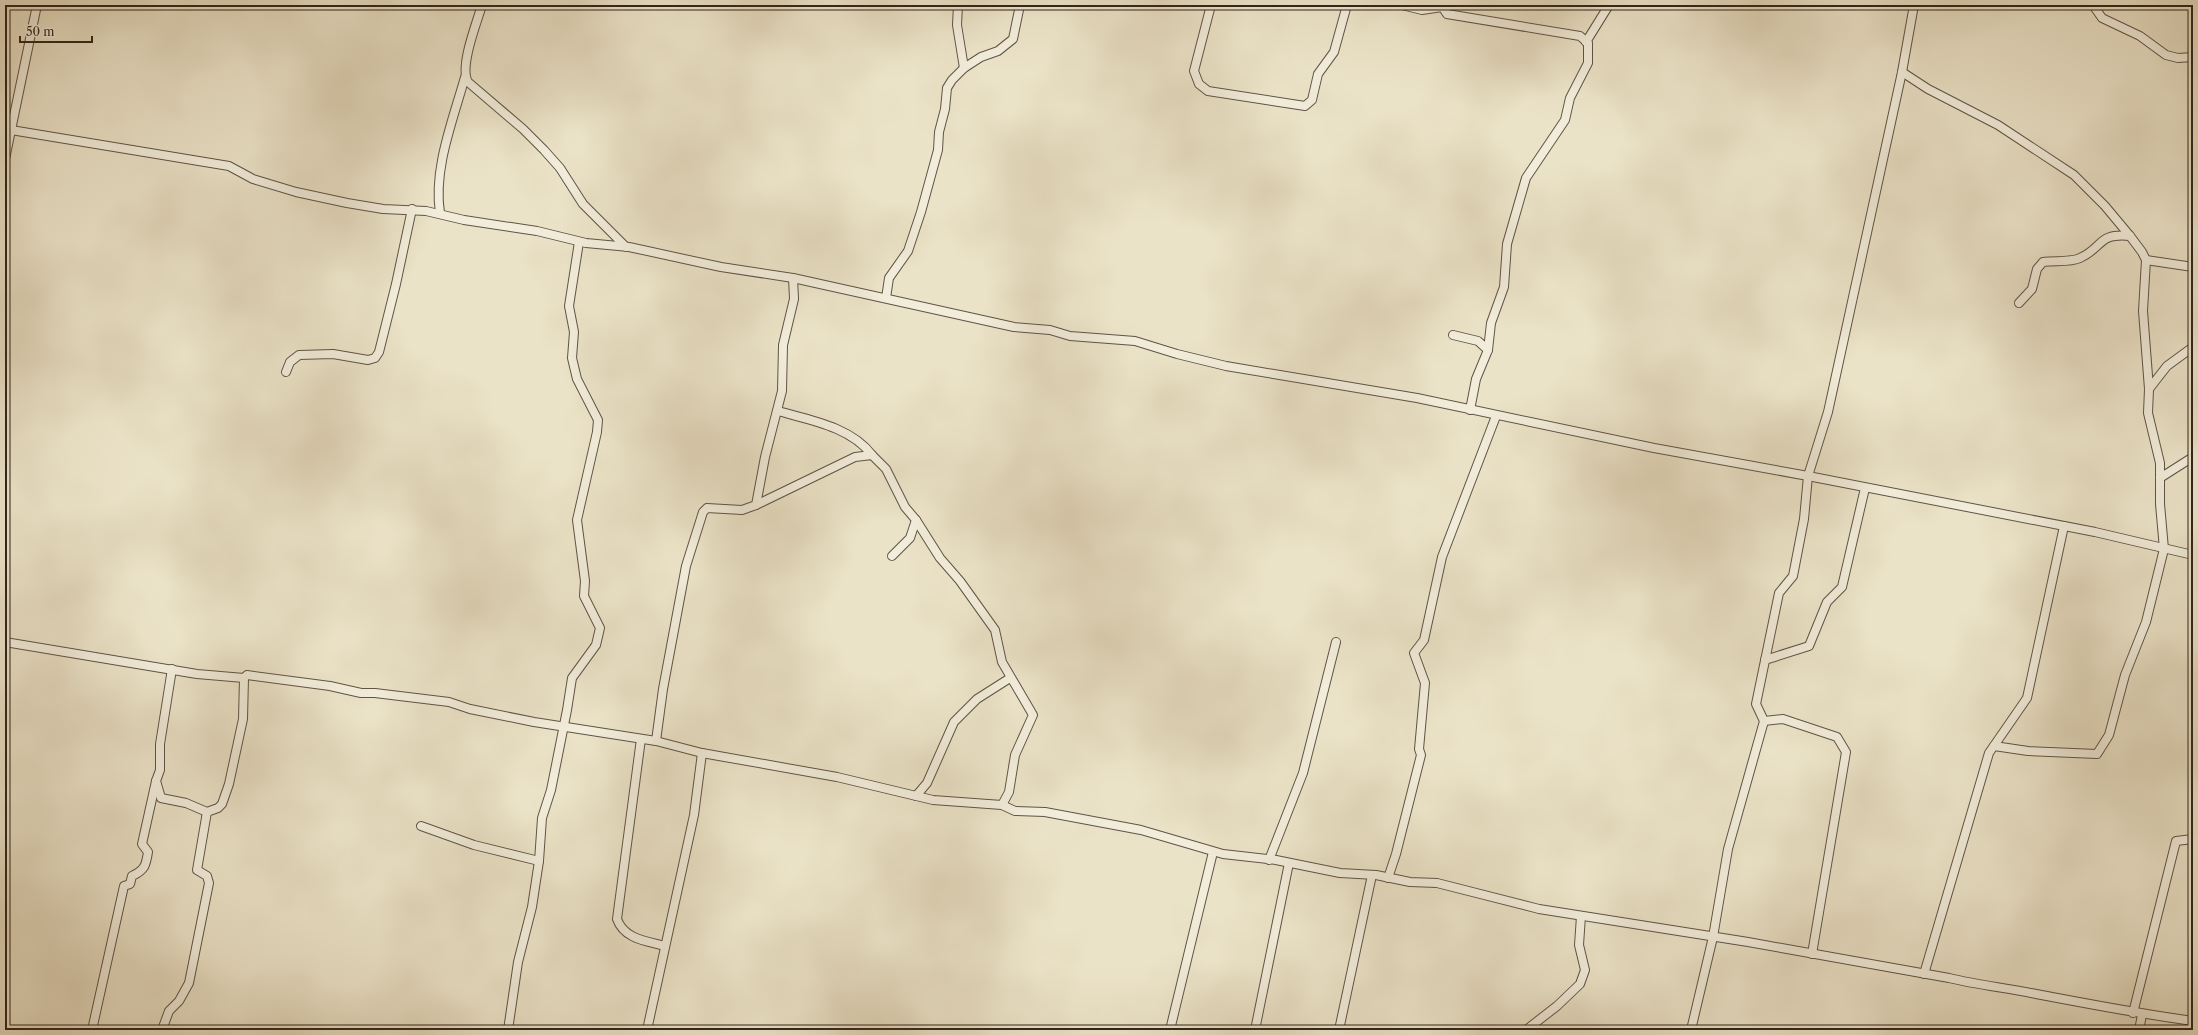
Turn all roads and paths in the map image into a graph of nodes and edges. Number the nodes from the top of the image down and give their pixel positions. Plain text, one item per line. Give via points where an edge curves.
1 (37, 5) edge
2 (482, 5) edge
3 (958, 5) edge
4 (1020, 5) edge
5 (1211, 5) edge
6 (1347, 5) edge
7 (1402, 5) edge
8 (1609, 5) edge
9 (1914, 5) edge
10 (2094, 5) edge
11 (1441, 6) edge
12 (1586, 42) junction
13 (2193, 56) edge
14 (964, 68) junction
15 (1902, 72) junction
16 (465, 77) junction
17 (8, 130) edge
18 (5, 159) edge
19 (412, 209) junction
20 (440, 214) junction
21 (2130, 236) junction
22 (579, 242) junction
23 (626, 247) junction
24 (2146, 260) junction
25 (2193, 267) edge
26 (793, 278) junction
27 (886, 298) junction
28 (2019, 304) dead end
29 (1453, 335) dead end
30 (2193, 347) edge
31 (1488, 350) junction
32 (286, 372) dead end
33 (2149, 389) junction
34 (1470, 410) junction
35 (778, 411) junction
36 (1496, 416) junction
37 (872, 455) junction
38 (2193, 456) edge
39 (1808, 476) junction
40 (2160, 478) junction
41 (1865, 488) junction
42 (756, 505) junction
43 (916, 520) junction
44 (2064, 526) junction
45 (2164, 549) junction
46 (2193, 555) edge
47 (892, 556) dead end
48 (5, 642) edge
49 (1336, 642) dead end
50 (1765, 660) junction
51 (172, 670) junction
52 (244, 678) junction
53 (1010, 678) junction
54 (1764, 722) junction
55 (563, 727) junction
56 (640, 739) junction
57 (656, 741) junction
58 (1994, 746) junction
59 (702, 753) junction
60 (156, 781) junction
61 (916, 796) junction
62 (1002, 805) junction
63 (207, 812) junction
64 (421, 826) dead end
65 (2193, 840) edge
66 (1213, 852) junction
67 (1269, 860) junction
68 (539, 861) junction
69 (1289, 863) junction
70 (1372, 875) junction
71 (1388, 878) junction
72 (1581, 916) junction
73 (1713, 937) junction
74 (665, 946) junction
75 (1812, 954) junction
76 (1924, 974) junction
77 (2133, 1013) junction
78 (2142, 1015) junction
79 (2193, 1021) edge
80 (92, 1030) edge
81 (162, 1030) edge
82 (508, 1030) edge
83 (646, 1030) edge
84 (1170, 1030) edge
85 (1255, 1030) edge
86 (1339, 1030) edge
87 (1526, 1030) edge
88 (1691, 1030) edge
89 (2140, 1030) edge

1 - 17 street
2 - 16 street
3 - 14 street via 957,25
4 - 14 street via 1013,39 998,51 981,57
5 - 6 street via 1194,71 1199,84 1208,90 1304,106 1312,100 1318,74 1334,52
7 - 11 street via 1422,10
8 - 12 street
9 - 15 street
10 - 13 street via 2102,18 2140,36 2166,55 2178,58
11 - 12 street via 1447,14 1580,36
12 - 31 street via 1588,63 1570,98 1564,120 1526,178 1507,244 1504,287 1491,323
14 - 27 street via 947,88 945,109 938,132 938,150 921,212 908,251 889,278
15 - 21 street via 1928,89 1998,125 2074,175
15 - 39 street via 1828,412
16 - 20 street via 442,167 438,190
16 - 23 street via 472,87 544,150 560,168 583,204
17 - 18 street
17 - 19 street via 229,166 253,179 296,192 378,208
19 - 20 street
19 - 32 street via 396,284 379,352 375,358 368,360 333,354 299,354 290,362
20 - 22 street via 537,231
21 - 24 street
21 - 28 street via 2108,236 2086,255 2074,260 2043,262 2037,269 2032,289
22 - 23 street
22 - 55 street via 569,306 574,332 572,358 577,379 598,420 577,520 585,581 584,596 600,628 596,645 572,678
23 - 26 street via 721,267
24 - 25 street
24 - 33 street via 2143,318
26 - 27 street
26 - 35 street via 794,299 783,345 782,391
27 - 34 street via 1014,328 1135,341 1226,366 1417,398
29 - 31 street via 1478,341
30 - 33 street via 2167,366
31 - 34 street via 1476,379
33 - 40 street via 2148,413 2160,463
34 - 36 street
35 - 37 street via 845,432
35 - 42 street via 765,457
36 - 39 street
36 - 71 street via 1442,557 1424,640 1414,653 1425,683 1419,749 1421,755
37 - 42 street via 855,457
37 - 43 street via 886,469 905,507
38 - 40 street
39 - 41 street
39 - 50 street via 1804,520 1793,576 1779,593
40 - 45 street
41 - 44 street
41 - 50 street via 1842,587 1827,602 1809,646
42 - 57 street via 742,510 707,508 703,512 686,566
43 - 47 street via 910,538
43 - 53 street via 936,554 995,630 999,655
44 - 45 street
44 - 58 street via 2027,698
45 - 46 street
45 - 58 street via 2146,622 2125,675 2109,735 2097,754 2028,751
48 - 51 street
49 - 67 street via 1303,773
50 - 54 street via 1756,704
51 - 52 street
51 - 60 street via 160,744 160,770
52 - 55 street via 247,676 330,686 360,693 449,702 470,709
52 - 63 street via 243,718 229,784 222,804
53 - 61 street via 977,699 954,722 927,783
53 - 62 street via 1033,716 1015,755 1009,792
54 - 73 street via 1728,849
54 - 75 street via 1783,719 1837,737 1846,752
55 - 56 street
55 - 68 street via 551,790 542,818
56 - 57 street
56 - 74 street via 617,919 626,934
57 - 59 street
58 - 76 street via 1989,753
59 - 61 street via 837,777
59 - 74 street via 694,815
60 - 63 street via 161,798
60 - 80 street via 142,844 148,852 146,866 132,876 130,884 124,886
61 - 62 street via 933,800
62 - 66 street via 1015,811 1052,813 1141,830
63 - 81 street via 197,870 207,876 209,883 191,975 179,1001 169,1011
64 - 68 street via 474,845
65 - 77 street via 2176,841
66 - 67 street
66 - 84 street
67 - 69 street
68 - 82 street via 532,907 518,962
69 - 70 street via 1340,873
69 - 85 street
70 - 71 street
70 - 86 street
71 - 72 street via 1437,883 1540,909
72 - 73 street
72 - 87 street via 1579,945 1585,970 1580,984
73 - 75 street
73 - 88 street
74 - 83 street
75 - 76 street
76 - 77 street
77 - 78 street
78 - 79 street
78 - 89 street

